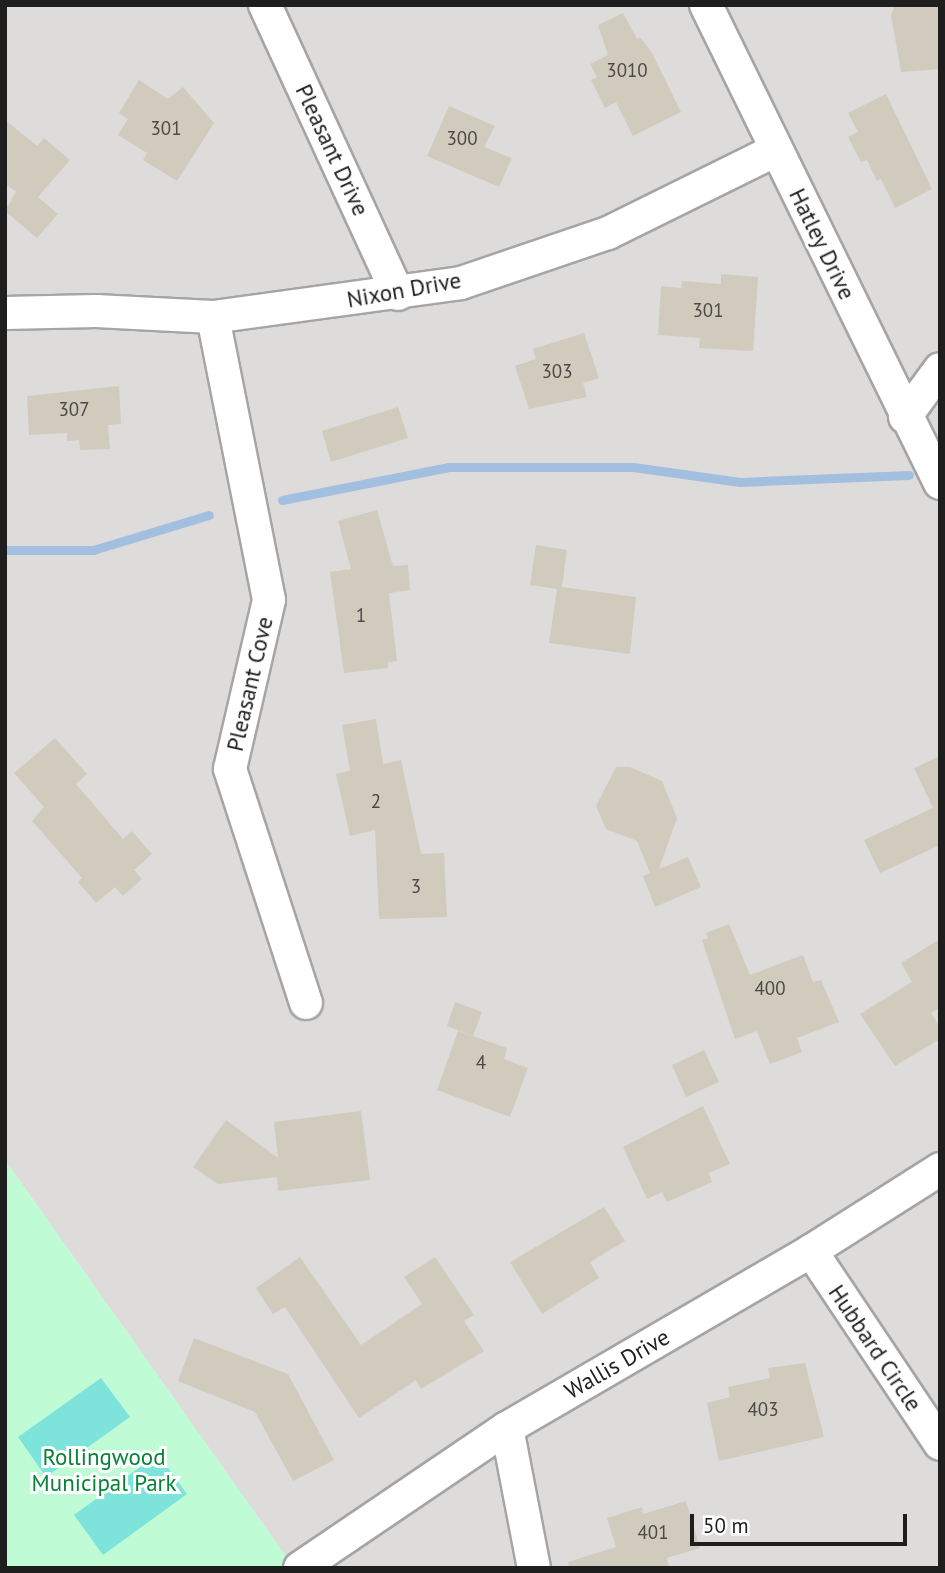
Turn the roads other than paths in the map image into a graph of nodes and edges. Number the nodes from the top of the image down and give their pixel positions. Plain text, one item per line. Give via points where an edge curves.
1 (265, 5) edge
2 (706, 5) edge
3 (776, 150) junction
4 (398, 294) junction
5 (5, 313) edge
6 (214, 317) junction
7 (940, 369) edge
8 (905, 416) junction
9 (940, 483) edge
10 (306, 1003) dead end
11 (940, 1169) edge
12 (811, 1251) junction
13 (507, 1428) junction
14 (940, 1444) edge
15 (300, 1568) edge
16 (534, 1568) edge

1 - 4 street, Pleasant Drive
2 - 3 street, Hatley Drive
3 - 4 street, Nixon Drive via 608,233 461,283
3 - 8 street, Hatley Drive
4 - 6 street, Nixon Drive
5 - 6 street, Nixon Drive via 96,311
6 - 10 street, Pleasant Cove via 269,600 230,769
7 - 8 street
8 - 9 street, Hatley Drive
11 - 12 street, Wallis Drive
12 - 13 street, Wallis Drive
12 - 14 street, Hubbard Circle
13 - 15 street, Wallis Drive
13 - 16 street

